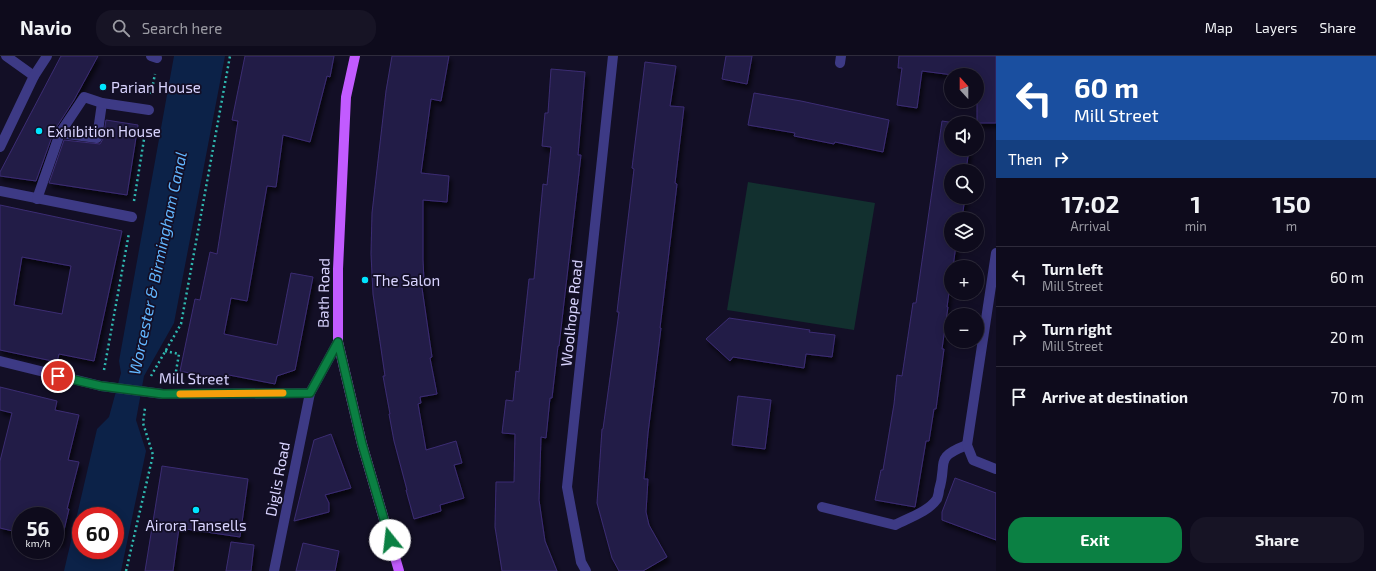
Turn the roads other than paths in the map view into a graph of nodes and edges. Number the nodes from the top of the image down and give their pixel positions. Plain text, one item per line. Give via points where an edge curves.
1 (6, 56) edge
2 (47, 56) edge
3 (355, 56) edge
4 (613, 56) edge
5 (34, 76) junction
6 (102, 103) junction
7 (149, 110) dead end
8 (60, 133) junction
9 (0, 147) edge
10 (0, 191) edge
11 (37, 199) junction
12 (132, 217) dead end
13 (996, 253) edge
14 (338, 342) junction
15 (0, 361) edge
16 (310, 393) junction
17 (967, 445) junction
18 (996, 469) edge
19 (822, 507) dead end
20 (396, 570) edge
21 (274, 571) edge
22 (586, 571) edge

1 - 5 street
2 - 5 street
3 - 14 main road, Bath Road via 346,97 338,269
4 - 22 street, Woolhope Road via 567,487 581,562
5 - 9 street
6 - 7 street
6 - 8 street via 84,97
6 - 8 street via 96,138
8 - 11 street
10 - 11 street
11 - 12 street
13 - 17 street
14 - 16 street
14 - 20 main road, Bath Road
15 - 16 street, Mill Street, bridge via 101,386 168,394
16 - 21 street, Diglis Road
17 - 18 street via 973,460
17 - 19 street via 947,454 943,462 937,498 927,509 895,525

